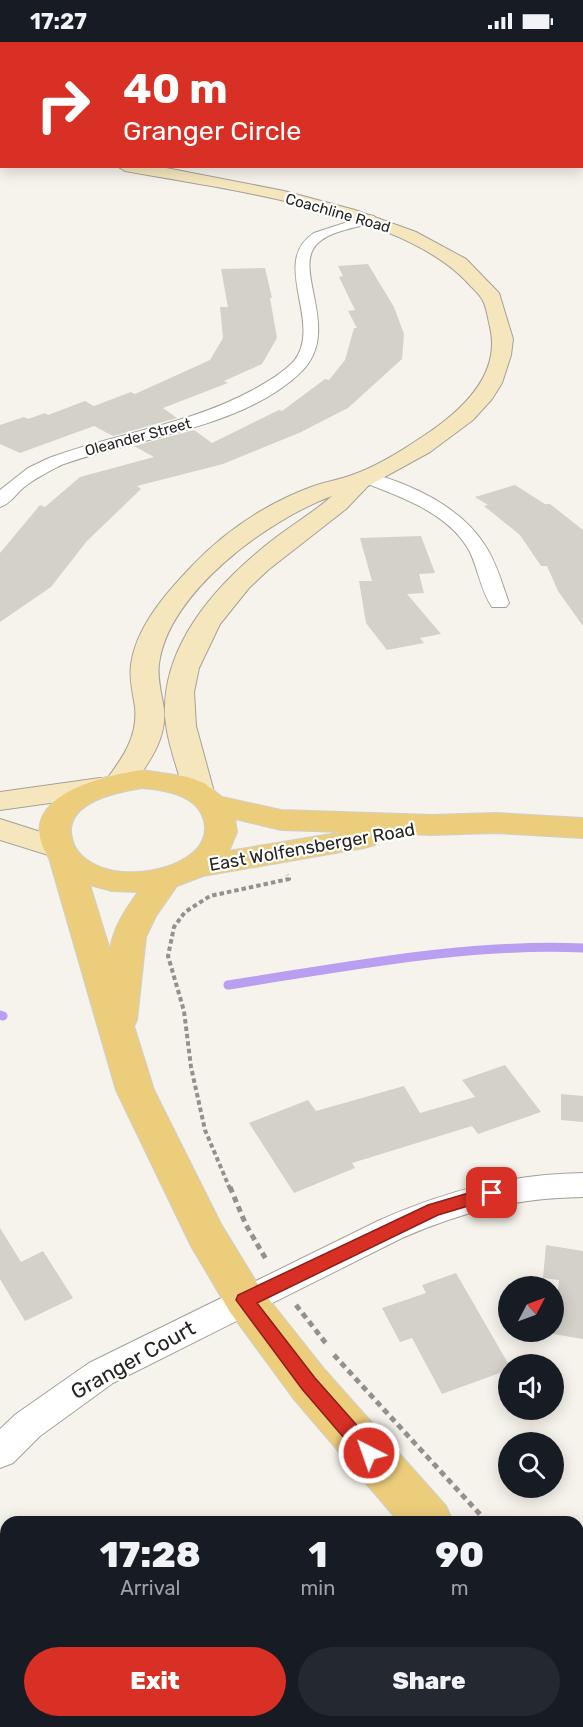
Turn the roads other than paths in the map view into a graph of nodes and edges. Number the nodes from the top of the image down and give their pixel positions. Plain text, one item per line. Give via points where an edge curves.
1 (135, 168) edge
2 (369, 219) junction
3 (363, 478) junction
4 (0, 501) edge
5 (499, 603) dead end
6 (110, 784) junction
7 (206, 799) junction
8 (0, 801) edge
9 (432, 825) junction
10 (583, 828) edge
11 (0, 829) edge
12 (61, 853) junction
13 (179, 873) junction
14 (117, 1034) junction
15 (583, 1185) edge
16 (262, 1292) junction
17 (0, 1452) edge
18 (424, 1516) edge

1 - 2 main road, Coachline Road via 310,203
2 - 3 main road, Coachline Road via 421,240 461,265 496,303 503,326 498,371 477,404 440,436
2 - 4 street, Oleander Street via 314,240 303,252 301,264 313,326 304,359 289,374 266,390 187,425 62,459 21,482
3 - 5 street via 424,502 457,524 476,546
3 - 6 main road, Coachline Road via 321,492 266,519 222,550 188,586 152,643 145,664 149,730 143,746
3 - 7 main road, Coachline Road via 341,502 278,548 245,578 221,605 193,649 183,670 180,717
6 - 7 main road via 162,780 182,785
6 - 8 main road
6 - 12 main road via 84,794 62,813 55,836
7 - 9 main road, East Wolfensberger Road via 281,820
7 - 13 main road via 222,821 220,838 210,855
9 - 10 main road, East Wolfensberger Road via 495,823
9 - 13 main road, East Wolfensberger Road
11 - 12 main road
12 - 13 main road via 76,867 108,880 127,882
12 - 14 main road
13 - 14 main road via 140,913 129,937
14 - 16 main road via 135,1090 206,1234
15 - 16 street, Granger Court via 511,1188 434,1210
16 - 17 street, Granger Court via 101,1373 28,1425
16 - 18 main road via 309,1384

